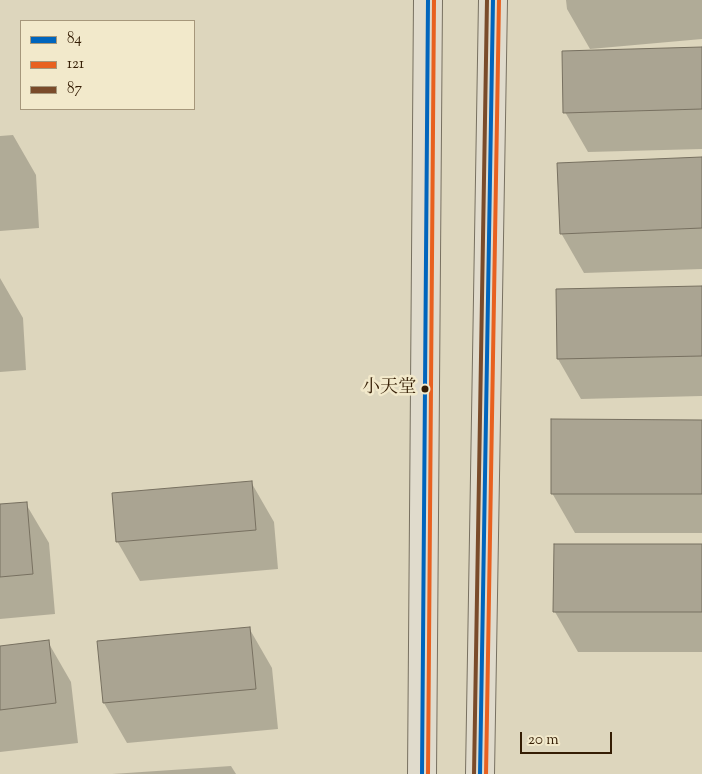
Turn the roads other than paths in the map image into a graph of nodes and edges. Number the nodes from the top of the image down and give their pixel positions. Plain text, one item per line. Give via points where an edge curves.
1 (428, 0) edge
2 (493, 0) edge
3 (422, 774) edge
4 (480, 774) edge

1 - 3 main road
2 - 4 main road

